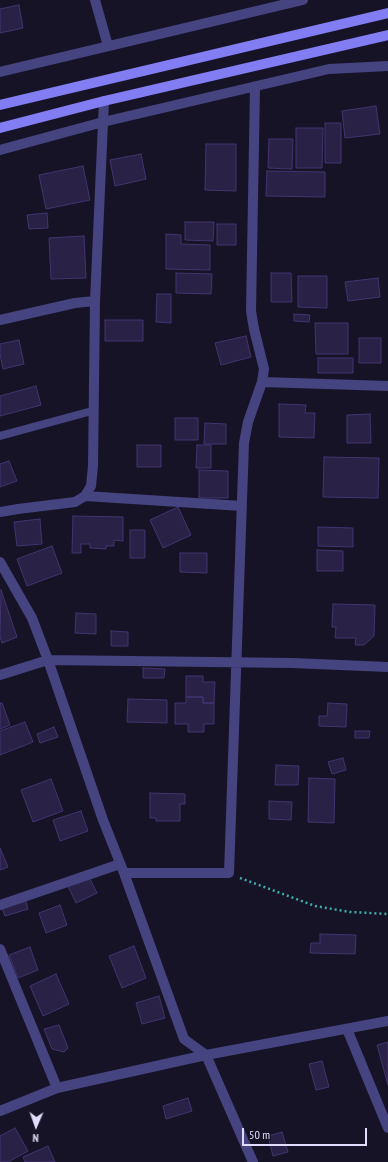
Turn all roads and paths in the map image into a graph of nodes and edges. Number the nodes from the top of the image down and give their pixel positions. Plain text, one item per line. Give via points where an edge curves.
1 (95, 0) edge
2 (304, 0) edge
3 (388, 13) edge
4 (388, 35) edge
5 (108, 46) junction
6 (388, 66) edge
7 (0, 72) edge
8 (255, 87) junction
9 (104, 101) junction
10 (0, 105) edge
11 (103, 122) junction
12 (0, 128) edge
13 (0, 150) edge
14 (95, 301) junction
15 (0, 320) edge
16 (262, 382) junction
17 (388, 386) edge
18 (92, 411) junction
19 (0, 436) edge
20 (85, 496) junction
21 (242, 506) junction
22 (0, 512) edge
23 (0, 562) edge
24 (48, 660) junction
25 (236, 663) junction
26 (388, 667) edge
27 (0, 675) edge
28 (122, 869) junction
29 (229, 873) junction
30 (0, 905) edge
31 (388, 914) edge
32 (0, 949) edge
33 (388, 1022) edge
34 (347, 1029) junction
35 (206, 1055) junction
36 (57, 1088) junction
37 (0, 1111) edge
38 (388, 1128) edge
39 (253, 1162) edge

1 - 5 street
2 - 5 street
3 - 10 main road
4 - 9 main road
5 - 7 street
6 - 8 street via 329,69
8 - 11 street
8 - 16 street via 251,311 264,369
9 - 11 street
9 - 12 main road
11 - 13 street
11 - 14 street
14 - 15 street via 74,303
14 - 18 street
16 - 17 street
16 - 21 street via 248,422 244,443
18 - 19 lane
18 - 20 street via 93,466 91,486
20 - 21 street
20 - 22 street via 75,502
21 - 25 street
23 - 24 street via 32,618
24 - 25 street
24 - 27 street
24 - 28 street
25 - 26 street
25 - 29 street
28 - 29 street
28 - 30 street
28 - 35 street via 184,1039
29 - 31 path via 315,906 350,912
32 - 36 street
33 - 34 street
34 - 35 street
34 - 38 street
35 - 36 street
35 - 39 street
36 - 37 street

